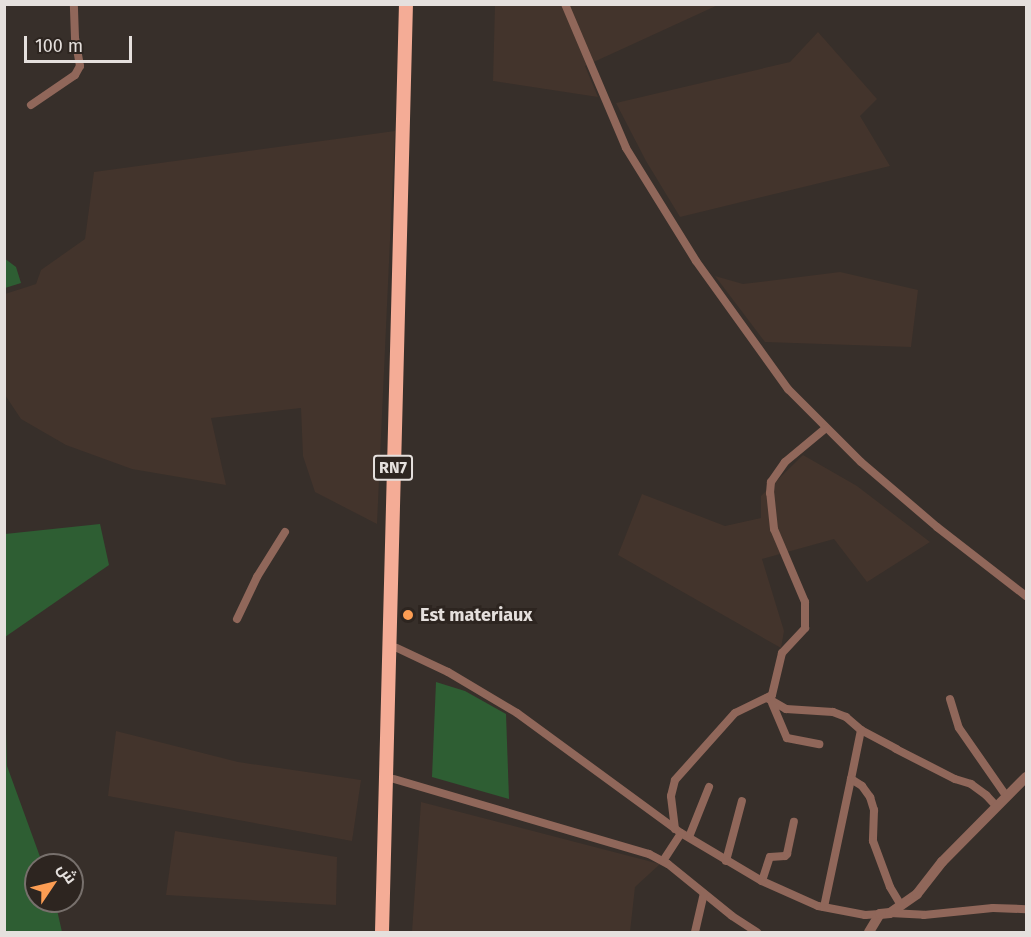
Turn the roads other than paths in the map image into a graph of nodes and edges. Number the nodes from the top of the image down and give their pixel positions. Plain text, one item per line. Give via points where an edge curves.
1 (74, 4) edge
2 (406, 4) edge
3 (414, 4) edge
4 (565, 4) edge
5 (31, 105) dead end
6 (826, 428) junction
7 (285, 532) dead end
8 (1026, 596) edge
9 (237, 619) dead end
10 (397, 648) junction
11 (950, 699) dead end
12 (769, 701) junction
13 (861, 730) junction
14 (819, 744) dead end
15 (1026, 777) edge
16 (851, 779) junction
17 (394, 780) junction
18 (709, 787) dead end
19 (1007, 797) junction
20 (742, 801) dead end
21 (997, 807) junction
22 (794, 822) dead end
23 (682, 833) junction
24 (663, 861) junction
25 (726, 861) junction
26 (762, 881) junction
27 (704, 894) junction
28 (902, 905) junction
29 (824, 907) junction
30 (1026, 909) edge
31 (885, 914) junction
32 (382, 933) edge
33 (390, 933) edge
34 (695, 933) edge
35 (757, 933) edge
36 (869, 933) edge

1 - 5 street via 80,66 75,75
2 - 32 highway, RN7
3 - 10 highway, RN7
4 - 6 street via 618,133 696,261 788,389
6 - 8 street via 937,527
6 - 12 street via 792,454 771,482 774,529 805,602 806,616 805,628 782,654
7 - 9 street
10 - 17 highway, RN7
10 - 23 street via 448,672 517,713
11 - 19 street via 959,728
12 - 13 street via 786,709 833,712
12 - 14 street via 787,738
12 - 23 street via 735,713 675,780 671,795
13 - 16 street
13 - 21 street via 971,784
15 - 19 street
16 - 28 street via 870,796 874,810 873,841
16 - 29 street
17 - 24 street via 624,845
17 - 33 highway, RN7
18 - 23 street
19 - 21 street
20 - 25 street
21 - 28 street
22 - 26 street via 788,854 770,857
23 - 24 street
23 - 25 street
24 - 27 street
25 - 26 street
26 - 29 street
27 - 34 street
27 - 35 street
28 - 31 street
29 - 31 street via 865,915
30 - 31 street
31 - 36 street

